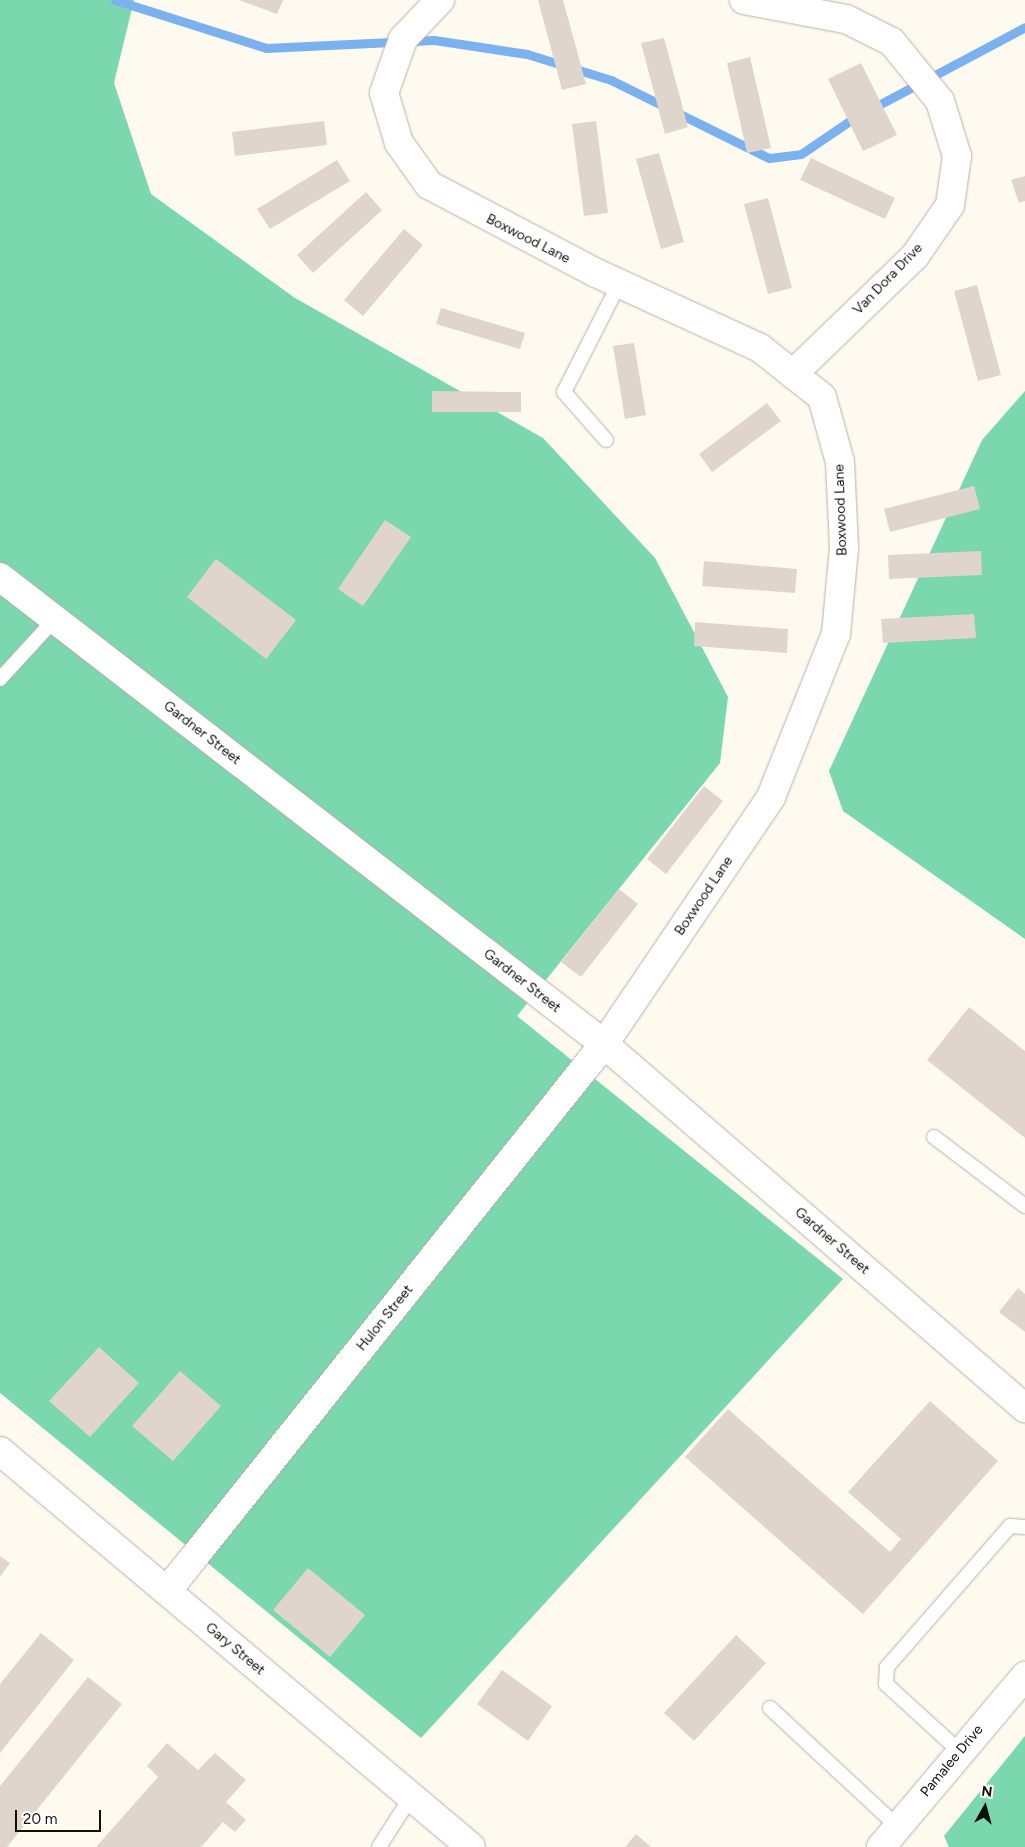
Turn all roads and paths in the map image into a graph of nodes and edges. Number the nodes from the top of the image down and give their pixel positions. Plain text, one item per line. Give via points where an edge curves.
1 (440, 0) edge
2 (744, 0) edge
3 (619, 284) junction
4 (793, 374) junction
5 (606, 440) dead end
6 (0, 577) edge
7 (54, 620) junction
8 (0, 679) edge
9 (604, 1044) junction
10 (934, 1137) dead end
11 (1025, 1206) edge
12 (1025, 1408) edge
13 (0, 1451) edge
14 (1025, 1527) edge
15 (167, 1591) junction
16 (1025, 1676) edge
17 (770, 1708) dead end
18 (958, 1750) junction
19 (411, 1797) junction
20 (898, 1827) junction
21 (379, 1847) edge
22 (471, 1847) edge
23 (881, 1847) edge

1 - 3 street, Boxwood Lane via 403,39 384,93 398,143 429,185 502,227
2 - 4 street, Van Dora Drive via 846,18 892,42 940,101 957,156 950,205 915,256
3 - 4 street, Boxwood Lane via 760,348
3 - 5 lane via 564,392
4 - 9 street, Boxwood Lane via 822,397 840,462 844,547 836,634 771,797
6 - 7 street, Gardner Street
7 - 8 lane
7 - 9 street, Gardner Street
9 - 12 street, Gardner Street
9 - 15 street, Hulon Street
10 - 11 lane
13 - 15 street, Gary Street
14 - 18 lane via 1010,1526 887,1667 886,1684
15 - 19 street, Gary Street
16 - 18 street, Pamalee Drive
17 - 20 lane
18 - 20 street, Pamalee Drive
19 - 21 lane
19 - 22 street, Gary Street
20 - 23 street, Pamalee Drive

